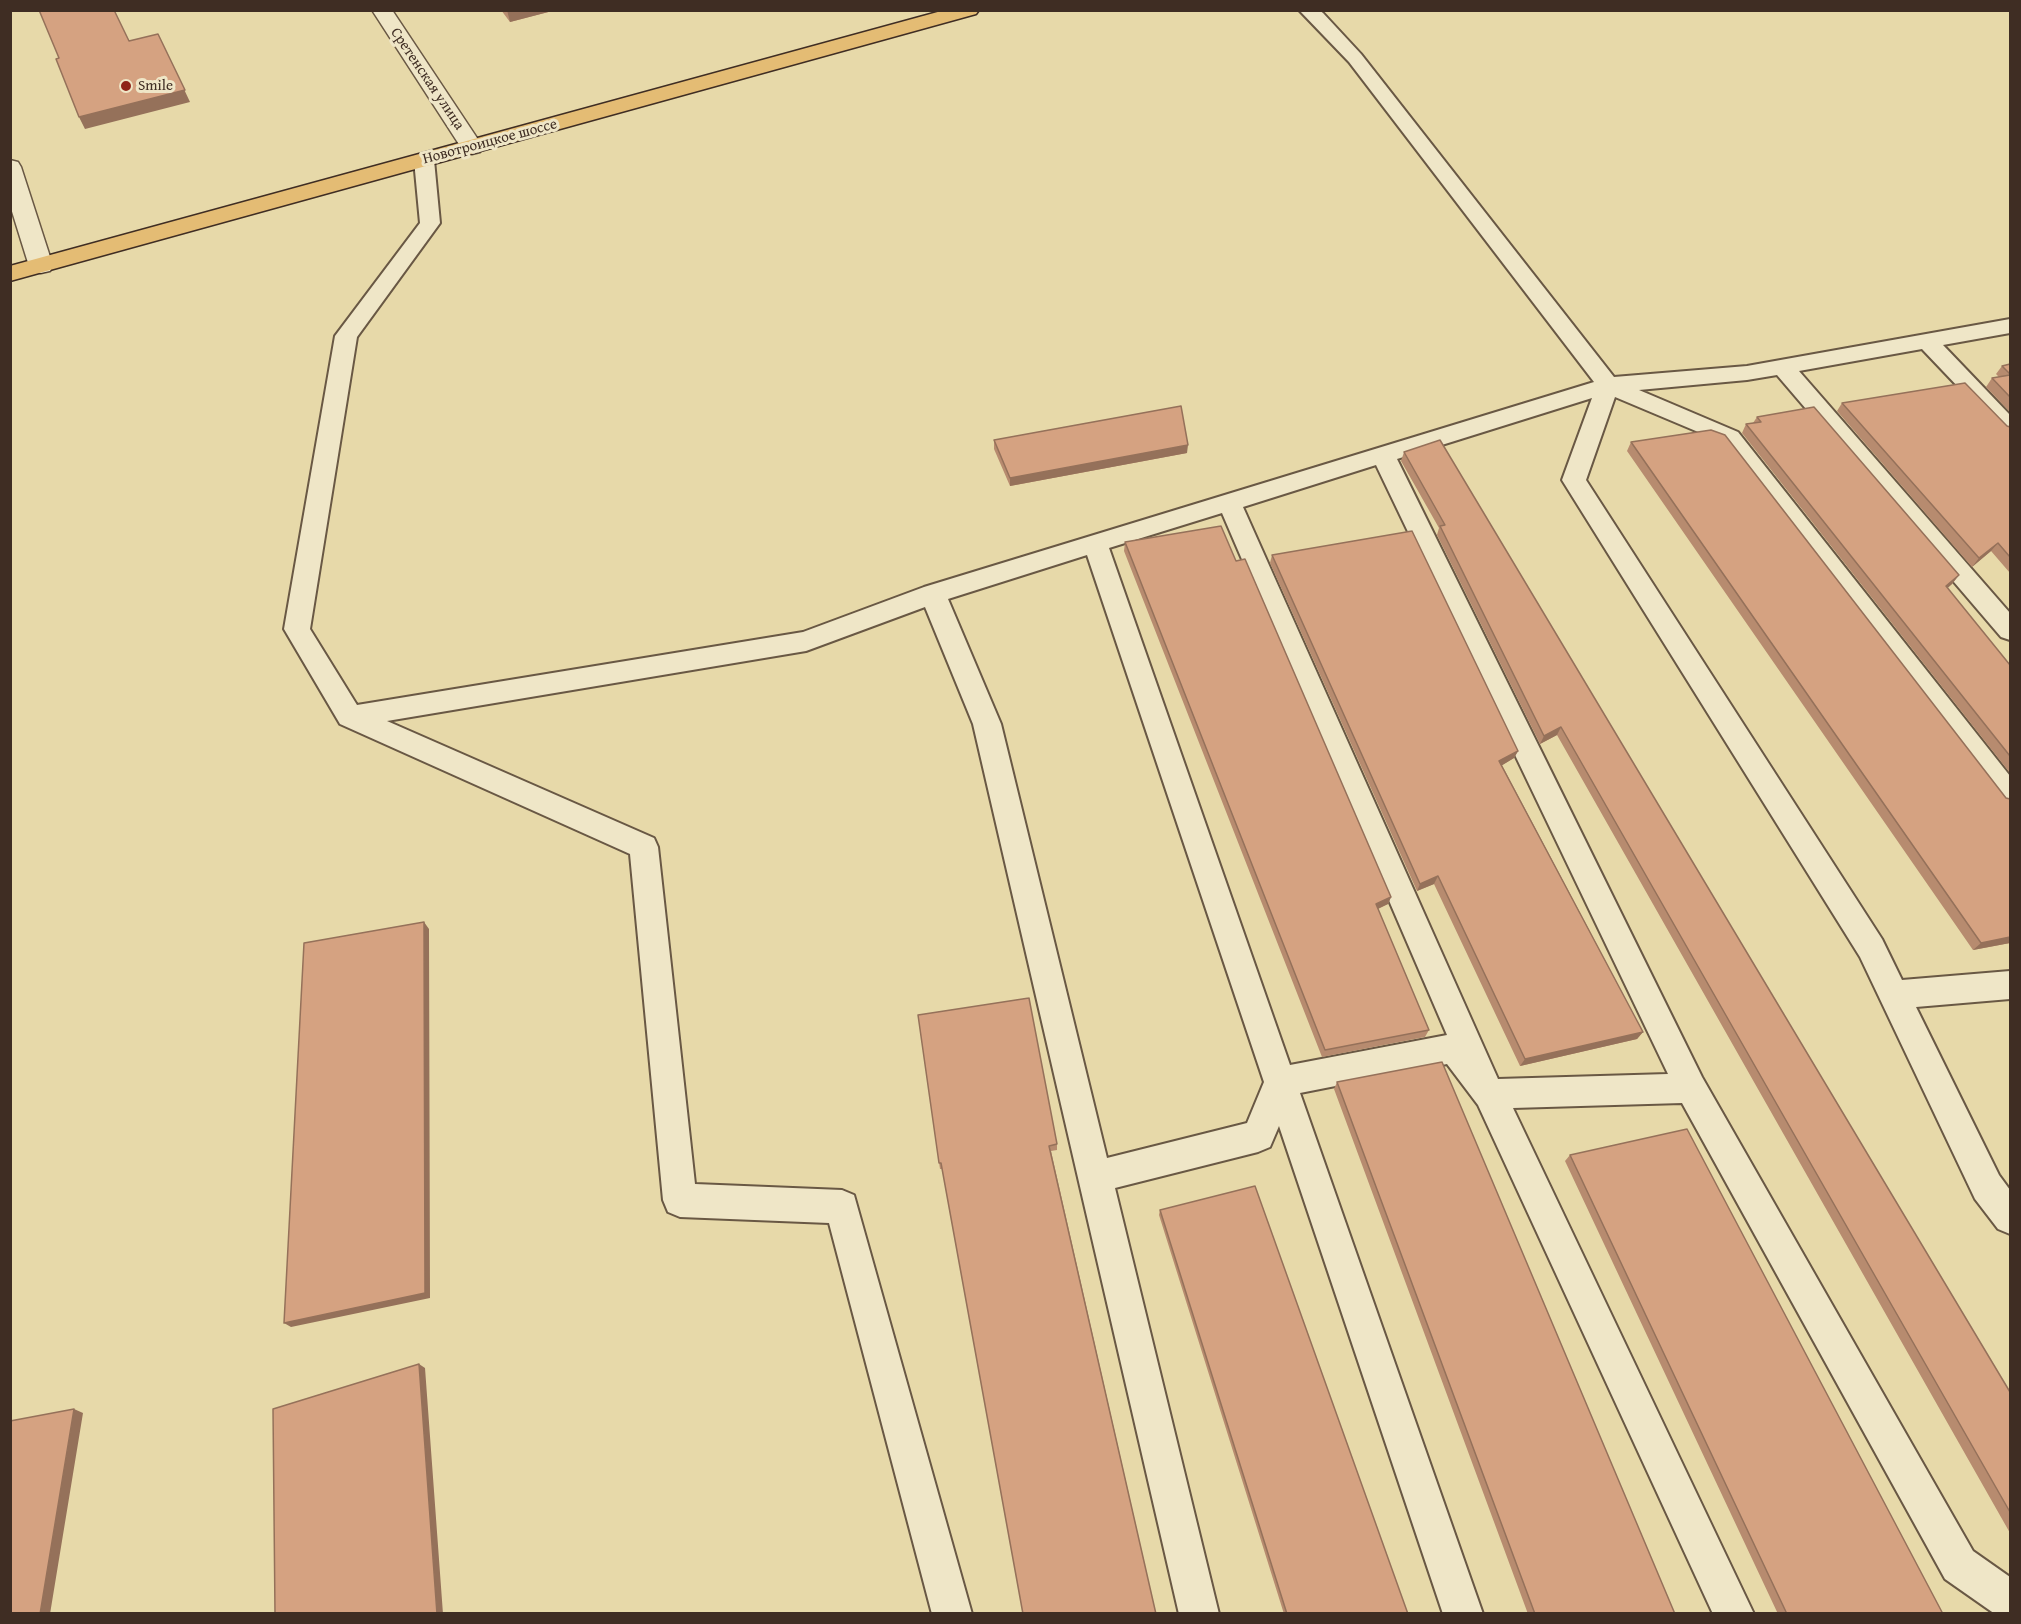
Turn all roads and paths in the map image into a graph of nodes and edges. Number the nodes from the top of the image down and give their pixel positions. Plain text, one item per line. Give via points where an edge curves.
1 (382, 10) edge
2 (969, 10) edge
3 (1307, 10) edge
4 (472, 147) junction
5 (424, 160) junction
6 (10, 167) edge
7 (41, 266) junction
8 (10, 274) edge
9 (2010, 326) edge
10 (1927, 341) junction
11 (1783, 367) junction
12 (1608, 385) junction
13 (2010, 428) edge
14 (1383, 454) junction
15 (1229, 502) junction
16 (1095, 543) junction
17 (933, 594) junction
18 (2010, 630) edge
19 (350, 717) junction
20 (2010, 796) edge
21 (2010, 985) edge
22 (1894, 995) junction
23 (1280, 1082) junction
24 (1691, 1088) junction
25 (1489, 1094) junction
26 (1095, 1177) junction
27 (2010, 1217) edge
28 (2010, 1600) edge
29 (952, 1614) edge
30 (1199, 1614) edge
31 (1463, 1614) edge
32 (1734, 1614) edge

1 - 4 street, Сретенская улица
2 - 4 main road, Новотроицкое шоссе
3 - 12 lane via 1355,58
4 - 5 main road, Новотроицкое шоссе
5 - 7 main road, Новотроицкое шоссе
5 - 19 lane via 430,223 346,336 297,629
6 - 7 street
7 - 8 main road, Новотроицкое шоссе
9 - 10 lane
10 - 11 lane
10 - 13 lane
11 - 12 lane
11 - 18 lane
12 - 14 lane
12 - 20 lane via 1730,437
12 - 22 lane via 1574,480 1870,948
14 - 15 lane
14 - 24 lane
15 - 16 lane
15 - 25 lane
16 - 17 lane
16 - 23 lane
17 - 19 lane via 806,642
17 - 26 lane via 987,724
19 - 29 lane via 644,847 680,1200 842,1207
21 - 22 lane
22 - 27 lane via 1988,1187
23 - 25 lane via 1454,1048
23 - 26 lane via 1258,1136
23 - 31 lane
24 - 25 lane
24 - 28 lane via 1959,1565
25 - 32 lane
26 - 30 lane

